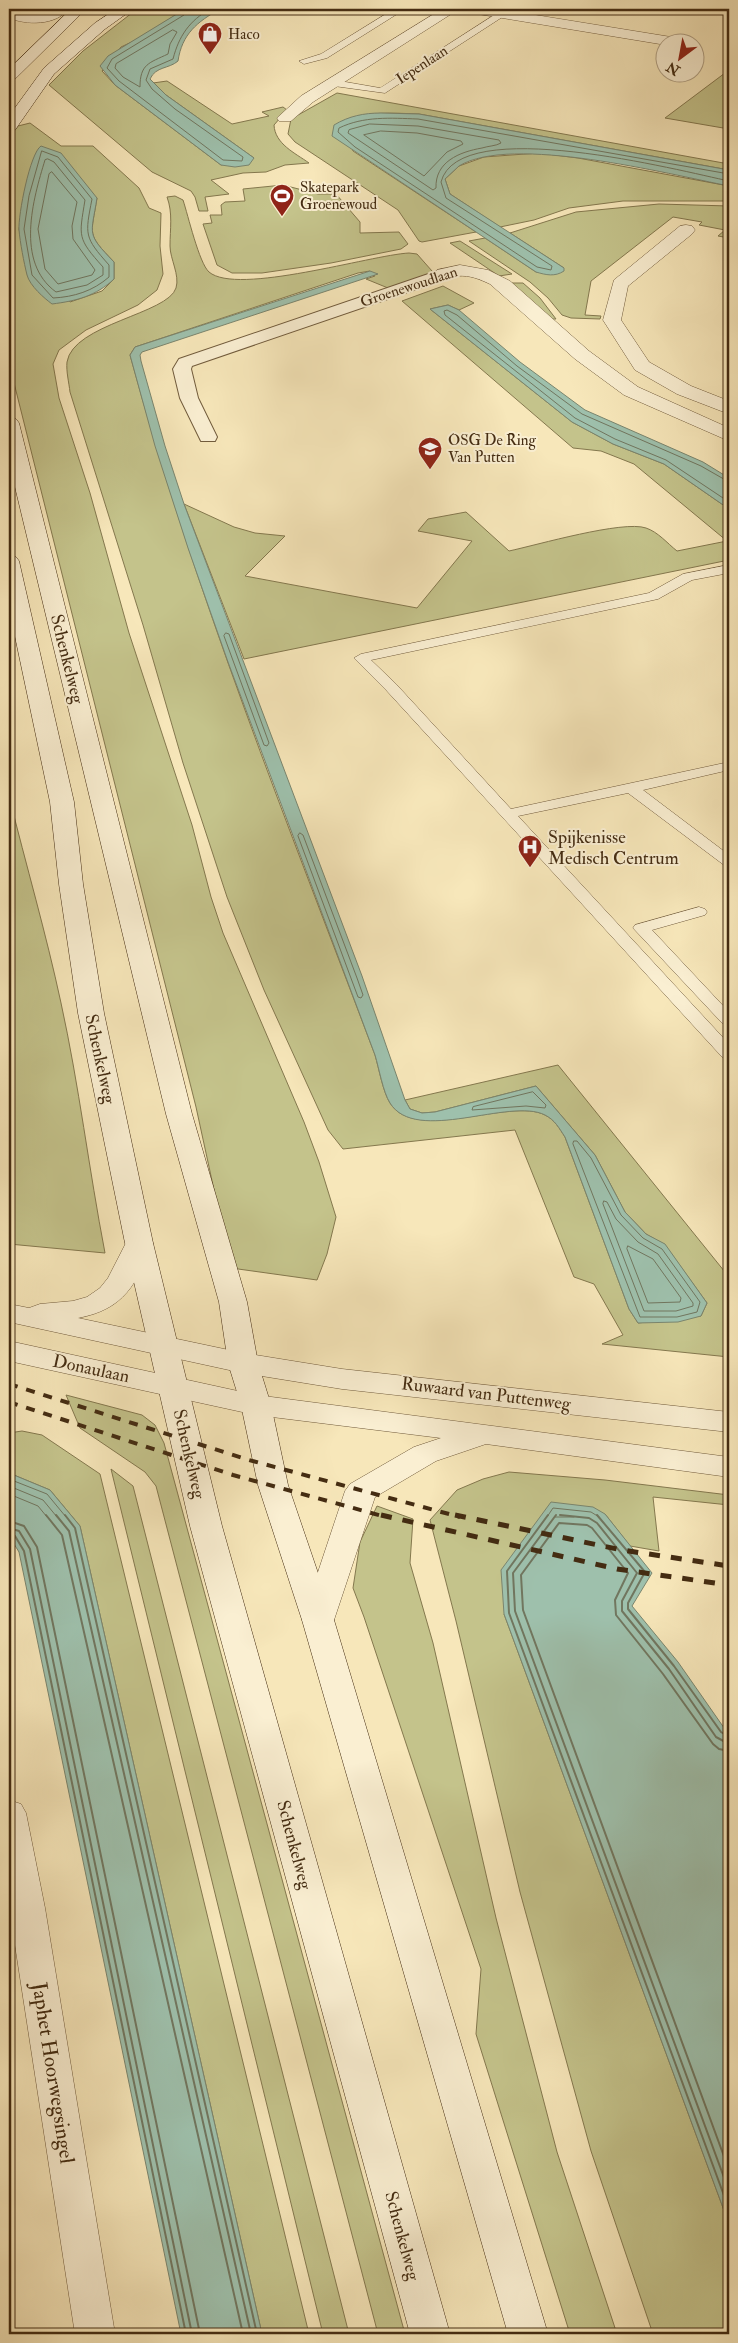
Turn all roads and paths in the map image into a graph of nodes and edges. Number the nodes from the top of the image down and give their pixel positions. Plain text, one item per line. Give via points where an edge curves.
1 (61, 9) edge
2 (79, 9) edge
3 (126, 9) edge
4 (400, 9) edge
5 (452, 9) edge
6 (472, 9) edge
7 (719, 9) edge
8 (729, 10) edge
9 (9, 13) edge
10 (502, 14) junction
11 (656, 39) edge
12 (304, 61) dead end
13 (9, 77) edge
14 (334, 83) junction
15 (285, 118) dead end
16 (9, 127) edge
17 (686, 230) dead end
18 (443, 274) joint
19 (729, 408) edge
20 (9, 423) edge
21 (729, 436) edge
22 (208, 437) dead end
23 (9, 561) edge
24 (729, 569) edge
25 (729, 766) edge
26 (632, 788) junction
27 (508, 814) junction
28 (729, 862) edge
29 (699, 912) dead end
30 (729, 1021) edge
31 (729, 1054) edge
32 (139, 1243) junction
33 (9, 1312) edge
34 (164, 1345) junction
35 (9, 1351) edge
36 (243, 1363) junction
37 (173, 1387) junction
38 (256, 1405) junction
39 (729, 1422) edge
40 (485, 1434) junction
41 (729, 1467) edge
42 (318, 1620) junction
43 (9, 1812) edge
44 (95, 2334) edge
45 (430, 2334) edge
46 (528, 2334) edge

1 - 9 main road via 32,20
2 - 13 main road
3 - 16 main road via 100,26 49,71
4 - 12 lane via 324,56
5 - 14 main road, Iepenlaan
6 - 10 main road
7 - 8 main road
10 - 11 main road
10 - 14 lane, Iepenlaan via 382,91
14 - 15 main road, Iepenlaan via 307,99
17 - 19 main road via 620,284 612,320 642,366 684,390
18 - 21 main road, Groenewoudlaan via 470,269 489,276 504,285 604,373 631,391
18 - 22 street, Groenewoudlaan via 185,363 182,369 189,398
20 - 36 main road, Schenkelweg via 178,1114 233,1302
23 - 32 main road, Schenkelweg via 62,802 70,884 91,1014
24 - 27 lane via 688,577 653,596 361,658
25 - 26 lane
26 - 27 lane
26 - 28 lane
27 - 31 lane
29 - 30 lane via 641,928
32 - 33 main road, Donaulaan via 118,1284 105,1299 57,1312
32 - 34 main road, Schenkelweg
33 - 34 main road, Donaulaan via 32,1320
34 - 36 main road, Donaulaan
34 - 37 main road, Schenkelweg
35 - 37 main road, Donaulaan
36 - 38 main road, Schenkelweg
36 - 39 main road, Ruwaard van Puttenweg via 342,1379
37 - 38 main road, Donaulaan
37 - 45 main road, Schenkelweg via 206,1526
38 - 40 main road
38 - 42 main road, Schenkelweg via 274,1485
40 - 41 main road
40 - 42 main road via 425,1454 361,1491
42 - 46 main road, Schenkelweg
43 - 44 main road, Japhet Hoorwegsingel via 29,1917

